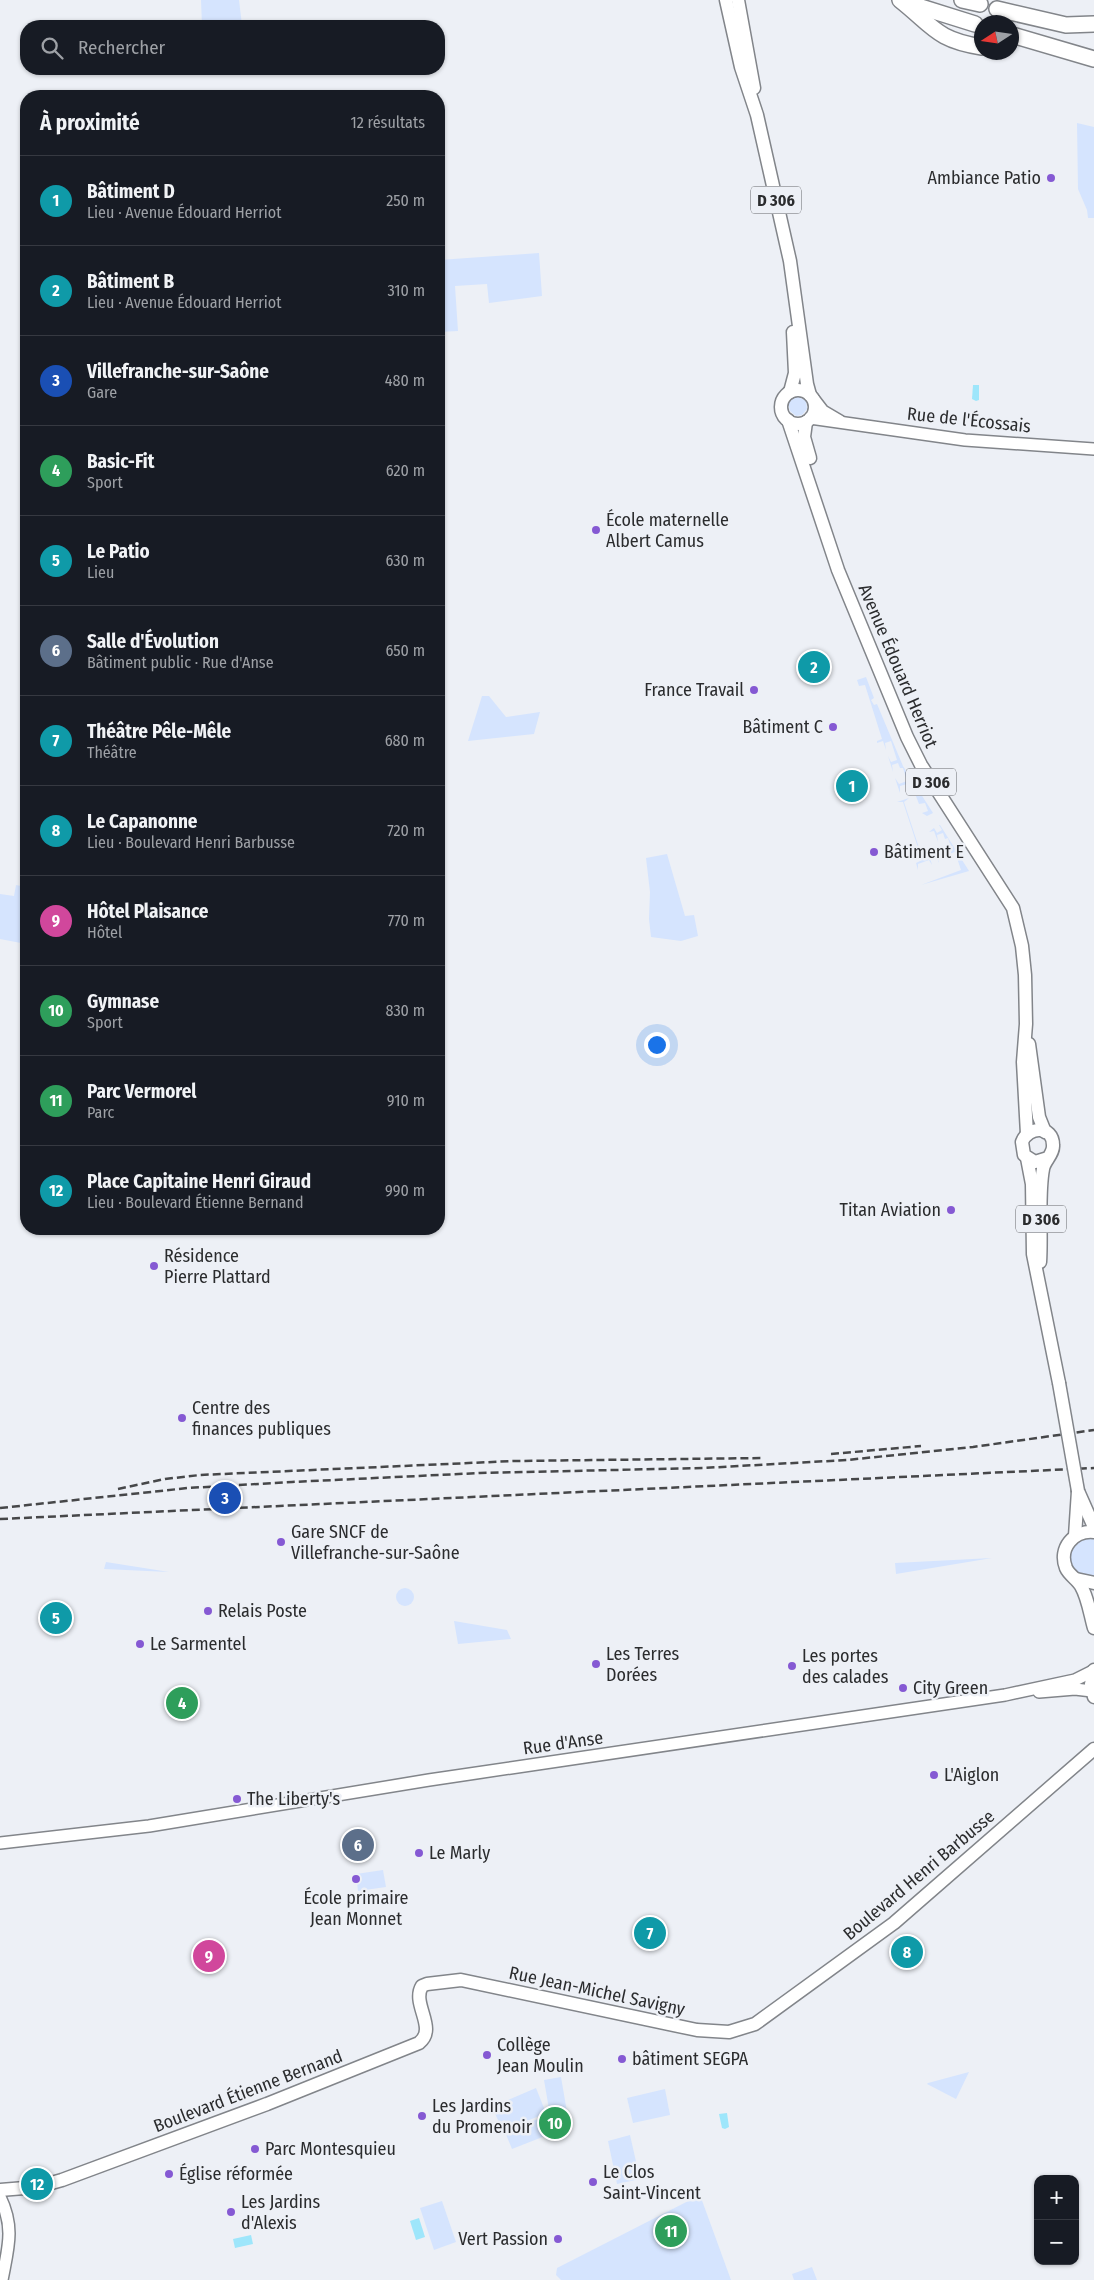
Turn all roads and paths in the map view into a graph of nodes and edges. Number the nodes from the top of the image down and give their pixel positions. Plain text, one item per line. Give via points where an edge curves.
1 (726, 0) edge
2 (738, 0) edge
3 (901, 0) edge
4 (962, 0) edge
5 (980, 4) dead end
6 (997, 8) dead end
7 (974, 24) edge
8 (1094, 24) edge
9 (1019, 37) edge
10 (974, 44) edge
11 (1019, 47) edge
12 (1052, 47) junction
13 (1094, 59) edge
14 (757, 115) junction
15 (793, 285) junction
16 (790, 392) junction
17 (812, 397) junction
18 (788, 420) junction
19 (808, 420) junction
20 (841, 422) junction
21 (1094, 449) edge
22 (828, 535) junction
23 (1026, 1024) junction
24 (1045, 1132) junction
25 (1027, 1134) junction
26 (1026, 1158) junction
27 (1048, 1158) junction
28 (1039, 1282) junction
29 (1078, 1491) junction
30 (1094, 1527) edge
31 (1094, 1532) edge
32 (1076, 1536) junction
33 (1076, 1579) junction
34 (1094, 1583) edge
35 (1094, 1628) edge
36 (1094, 1670) edge
37 (1093, 1694) edge
38 (1005, 1695) junction
39 (1094, 1739) edge
40 (1094, 1749) edge
41 (1076, 1763) junction
42 (0, 1844) edge
43 (431, 1983) joint
44 (755, 2024) joint
45 (0, 2190) edge
46 (0, 2197) edge
47 (2, 2280) edge

1 - 14 main road, D 306 via 741,67
2 - 14 main road, D 306
3 - 7 highway
3 - 10 highway via 936,33
4 - 5 highway
6 - 8 highway via 1066,25
9 - 12 highway
11 - 12 highway
12 - 13 highway
14 - 15 main road, D 306
15 - 16 main road, D 306 via 795,374
15 - 17 main road, D 306 via 807,384
16 - 17 main road via 798,390
16 - 18 main road via 783,398 781,406
17 - 19 main road via 815,407
17 - 20 main road, Rue de l'Écossais via 823,411
18 - 19 main road via 796,424
18 - 22 main road, Avenue Édouard Herriot / D 306
19 - 20 main road, Rue de l'Écossais
19 - 22 main road, Avenue Édouard Herriot / D 306 via 805,442 826,510
20 - 21 main road, Rue de l'Écossais via 966,440
22 - 23 main road, Avenue Édouard Herriot / D 306 via 838,570 921,765 1013,908 1022,946
23 - 24 main road, Avenue Édouard Herriot / D 306 via 1039,1117
23 - 25 main road, Avenue Édouard Herriot / D 306 via 1023,1062
24 - 25 main road via 1036,1130
24 - 27 main road via 1053,1146
25 - 26 main road via 1021,1147
26 - 27 main road via 1040,1162
26 - 28 main road, D 306 via 1032,1184 1033,1254
27 - 28 main road, D 306 via 1043,1168
28 - 29 main road, D 306, bridge
29 - 30 main road, D 306
29 - 32 main road, D 306
31 - 32 main road
32 - 33 main road via 1068,1543 1064,1560 1069,1573
33 - 34 main road
33 - 35 main road
36 - 37 main road
36 - 38 main road, Rue d'Anse via 1075,1680
37 - 38 main road, Rue d'Anse via 1075,1689
38 - 42 main road, Rue d'Anse via 429,1780 296,1803
39 - 41 main road, Boulevard Henri Barbusse
40 - 41 main road, Boulevard Henri Barbusse
41 - 44 main road, Boulevard Henri Barbusse via 894,1924
43 - 44 main road, Rue Jean-Michel Savigny via 461,1980 697,2030 729,2032
43 - 45 main road, Boulevard Étienne Bernand via 420,1990 426,2030 419,2043 62,2180 37,2187
46 - 47 main road via 7,2213 10,2234

